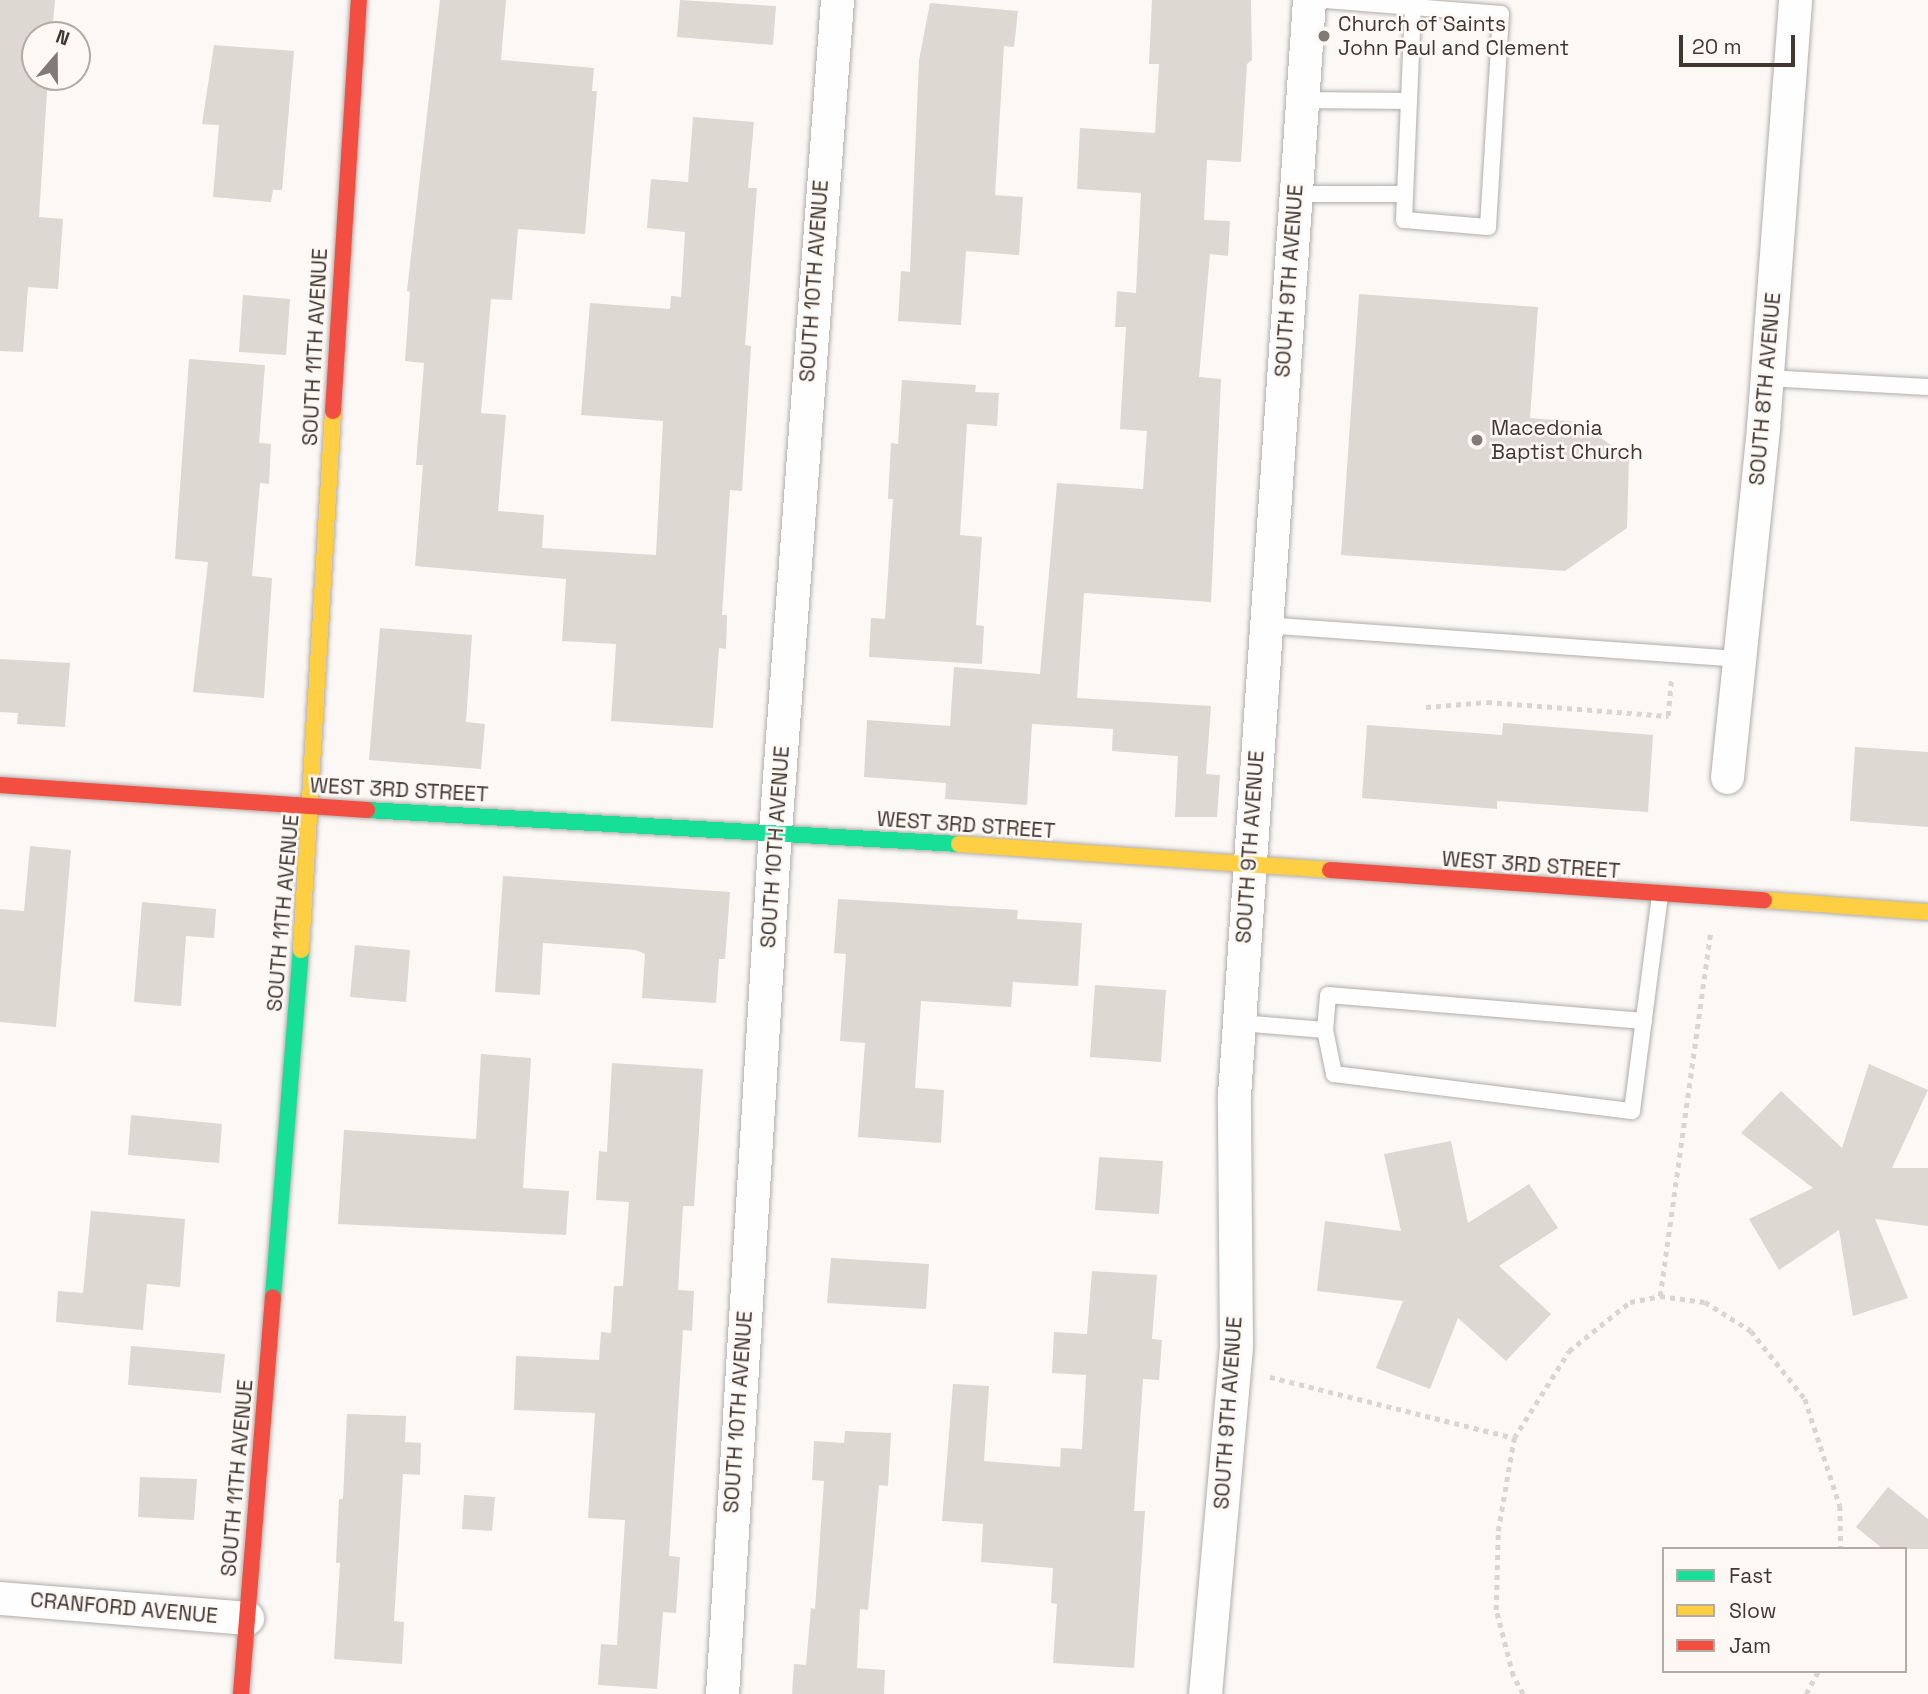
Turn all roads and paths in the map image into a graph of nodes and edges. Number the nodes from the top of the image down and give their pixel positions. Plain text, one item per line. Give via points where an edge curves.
1 (359, 0) edge
2 (837, 0) edge
3 (1309, 0) edge
4 (1326, 0) edge
5 (1795, 0) edge
6 (1413, 7) junction
7 (1302, 100) junction
8 (1409, 101) junction
9 (1295, 194) junction
10 (1405, 194) junction
11 (1766, 378) junction
12 (1928, 387) edge
13 (1265, 625) junction
14 (1673, 654) junction
15 (1740, 659) junction
16 (1426, 707) dead end
17 (1727, 777) dead end
18 (0, 785) edge
19 (312, 807) junction
20 (775, 831) junction
21 (1248, 867) junction
22 (1660, 895) junction
23 (1715, 899) junction
24 (1928, 912) edge
25 (1644, 1021) junction
26 (1240, 1023) junction
27 (1325, 1030) junction
28 (1660, 1296) junction
29 (1270, 1377) dead end
30 (1514, 1438) junction
31 (1840, 1547) edge
32 (0, 1598) edge
33 (247, 1618) junction
34 (1817, 1673) edge
35 (241, 1694) edge
36 (722, 1694) edge
37 (1205, 1694) edge
38 (1523, 1694) edge
39 (1806, 1694) edge

1 - 19 street, SOUTH 11TH AVENUE via 344,197
2 - 20 street, SOUTH 10TH AVENUE
3 - 7 street, SOUTH 9TH AVENUE
4 - 6 lane
5 - 11 street, SOUTH 8TH AVENUE
6 - 8 lane
6 - 10 lane via 1501,14 1488,227 1404,220
7 - 8 lane
7 - 9 street, SOUTH 9TH AVENUE
8 - 10 lane
9 - 10 lane
9 - 13 street, SOUTH 9TH AVENUE
11 - 12 lane
11 - 15 street, SOUTH 8TH AVENUE
13 - 14 lane
13 - 21 street, SOUTH 9TH AVENUE
14 - 15 lane
14 - 16 path via 1668,716 1487,702
15 - 17 street, SOUTH 8TH AVENUE
18 - 19 street, WEST 3RD STREET
19 - 20 street, WEST 3RD STREET
19 - 33 street, SOUTH 11TH AVENUE
20 - 21 street, WEST 3RD STREET
20 - 36 street, SOUTH 10TH AVENUE
21 - 22 street, WEST 3RD STREET
21 - 26 street, SOUTH 9TH AVENUE
22 - 23 street, WEST 3RD STREET
22 - 25 lane
23 - 24 street, WEST 3RD STREET
23 - 28 path
25 - 27 lane via 1328,995
25 - 27 lane via 1632,1111 1334,1074
26 - 27 lane
26 - 37 street, SOUTH 9TH AVENUE via 1234,1095 1236,1345
28 - 30 path via 1630,1302 1569,1351
28 - 31 path via 1705,1302 1751,1332 1805,1399 1840,1506
29 - 30 path
30 - 38 path via 1498,1531 1496,1611 1513,1676
32 - 33 street, CRANFORD AVENUE
33 - 35 street, SOUTH 11TH AVENUE
34 - 39 path

